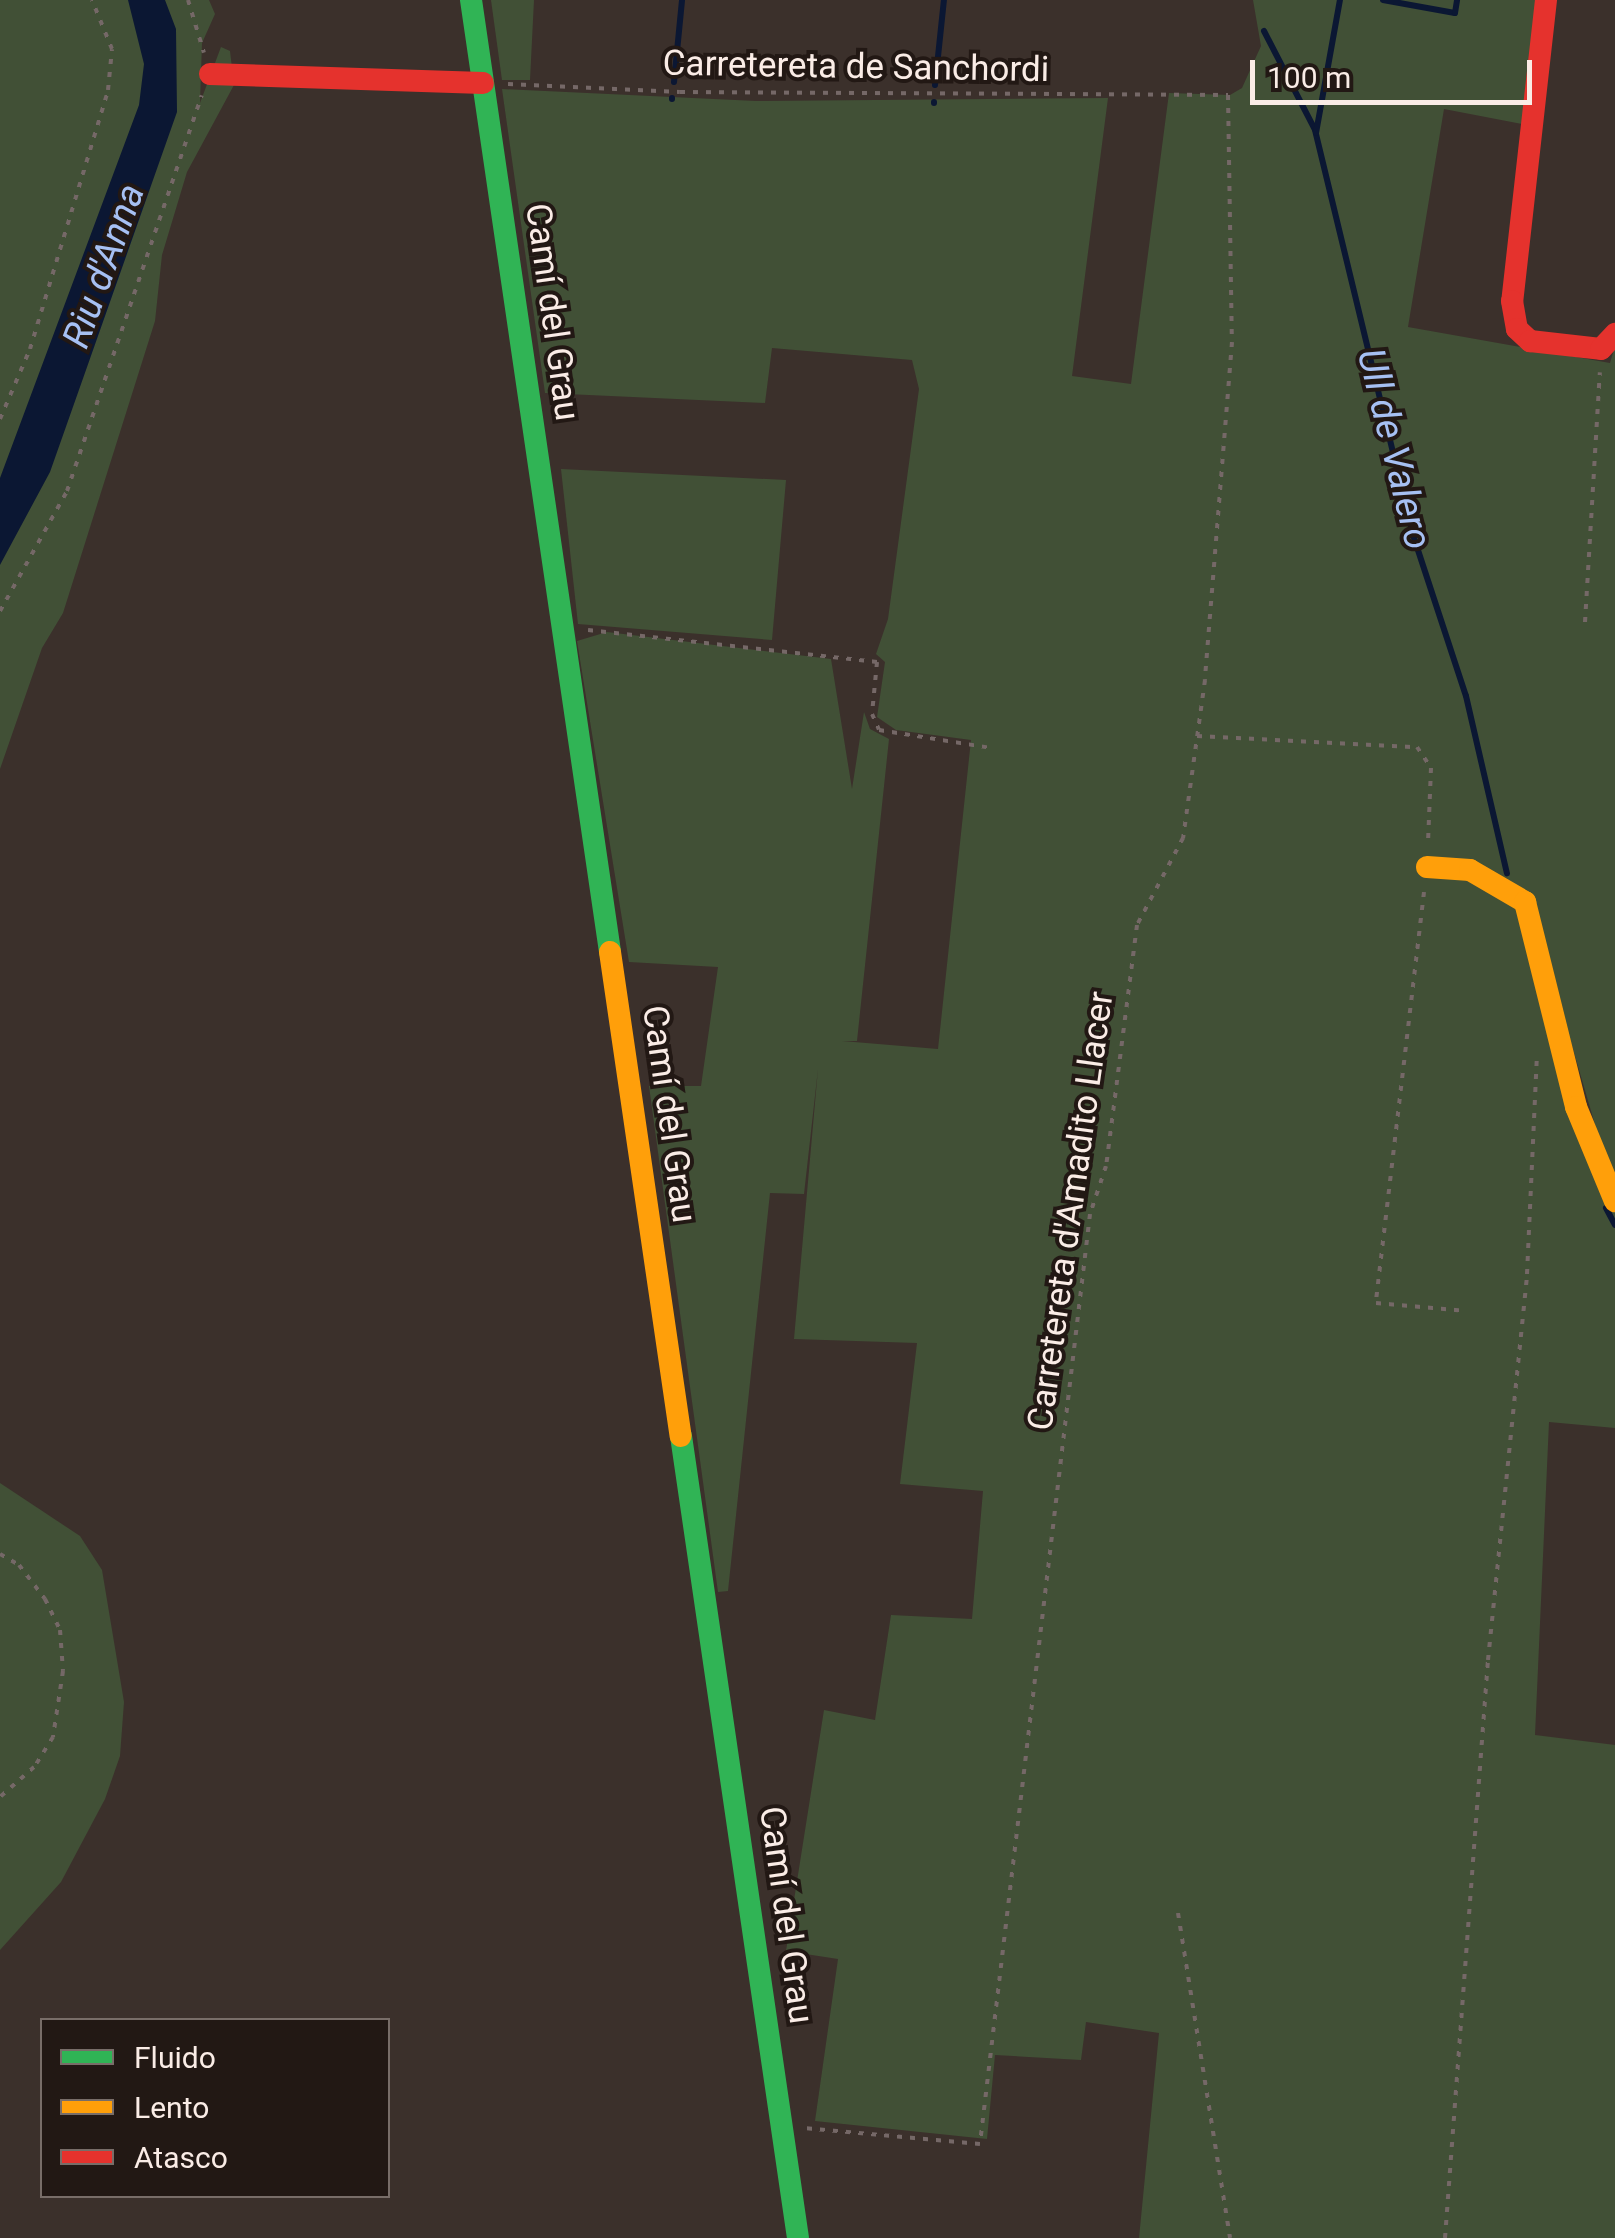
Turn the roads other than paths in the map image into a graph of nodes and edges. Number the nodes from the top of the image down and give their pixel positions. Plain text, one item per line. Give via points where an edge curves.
1 (471, 0) edge
2 (1546, 0) edge
3 (210, 74) road end
4 (483, 82) junction
5 (1608, 342) edge
6 (1428, 867) road end
7 (1615, 1201) edge
8 (798, 2238) edge

1 - 4 street, Camí del Grau
2 - 5 street via 1512,301 1518,329 1530,341
3 - 4 street
4 - 8 street, Camí del Grau
6 - 7 street via 1470,870 1525,902 1576,1107

